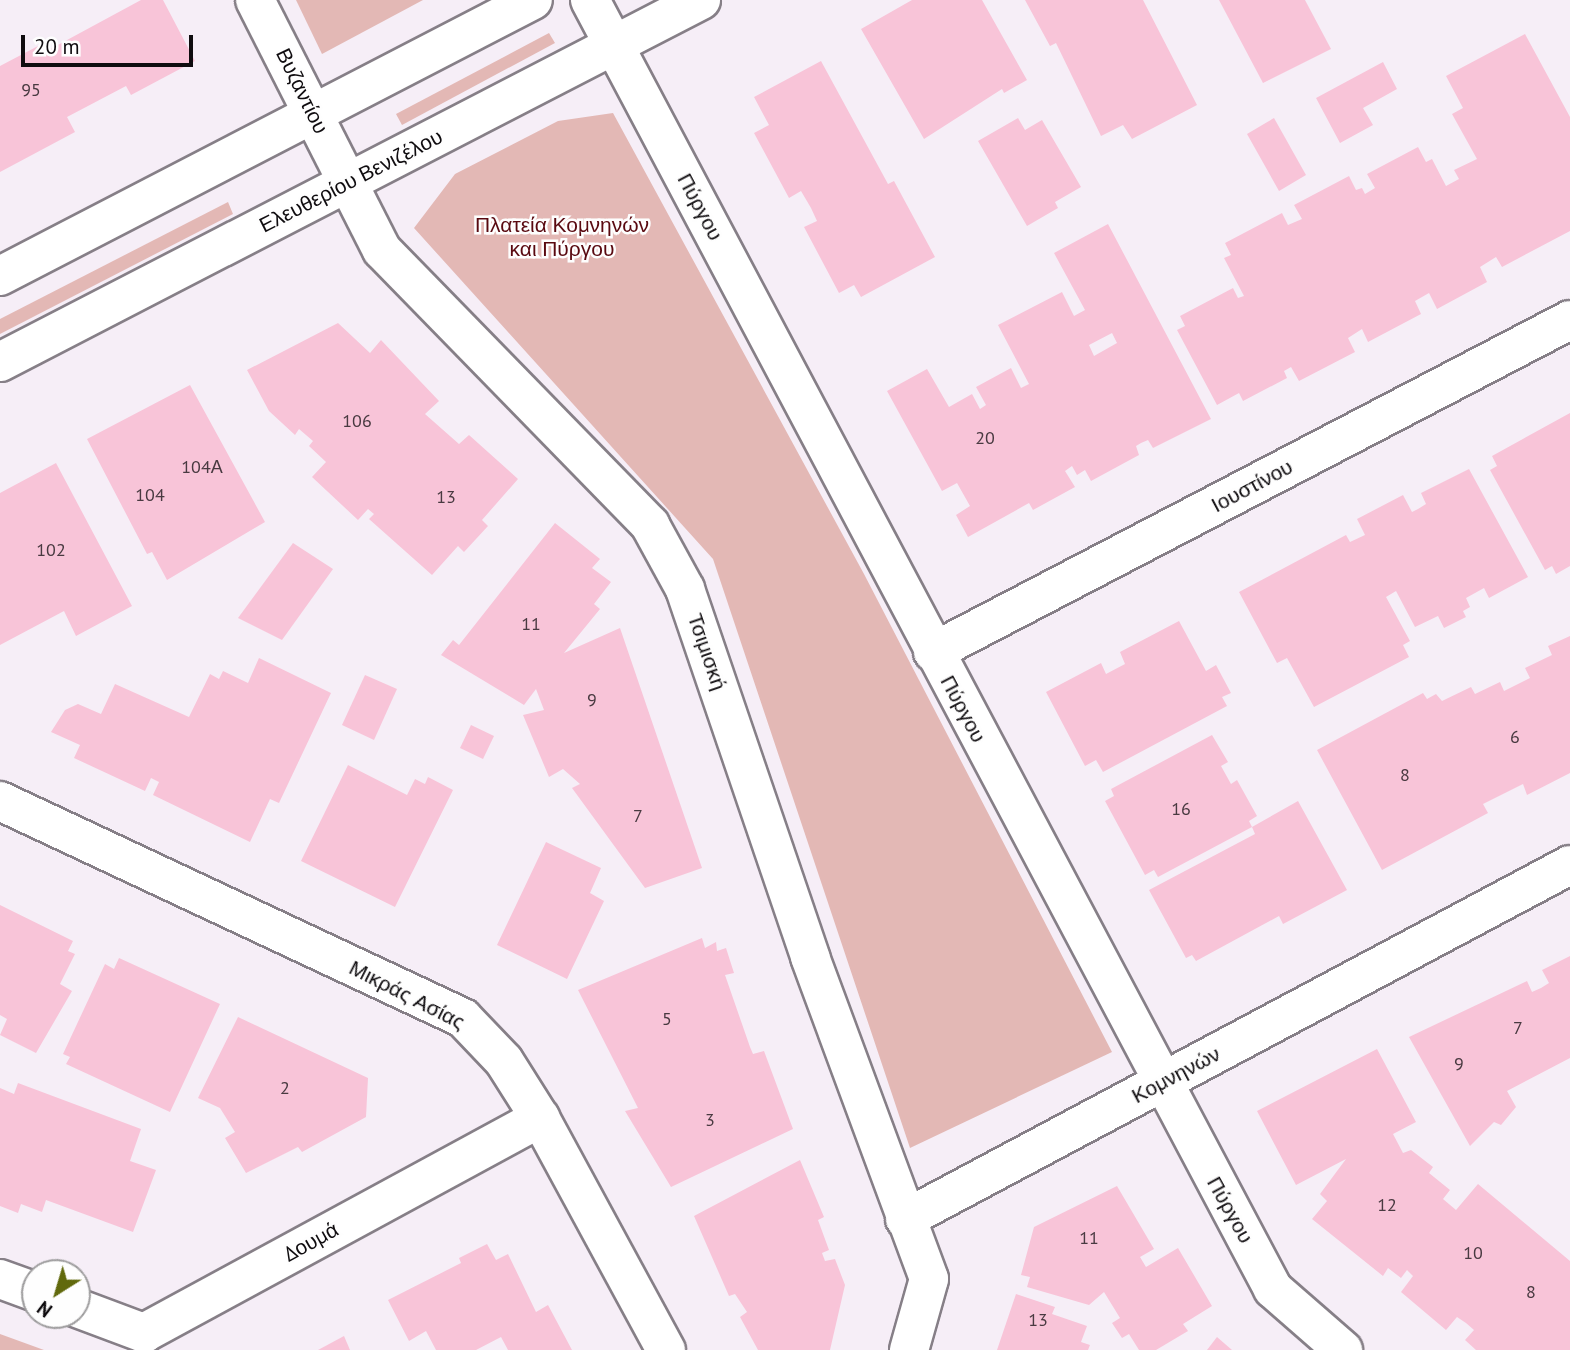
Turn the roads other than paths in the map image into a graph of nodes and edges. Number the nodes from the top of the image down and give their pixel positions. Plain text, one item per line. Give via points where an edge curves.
1 (256, 0) edge
2 (533, 0) edge
3 (590, 0) edge
4 (701, 0) edge
5 (614, 45) junction
6 (314, 113) junction
7 (345, 184) junction
8 (0, 276) edge
9 (1570, 320) edge
10 (0, 362) edge
11 (933, 652) junction
12 (0, 801) edge
13 (1570, 865) edge
14 (1160, 1083) junction
15 (540, 1118) junction
16 (905, 1219) junction
17 (0, 1279) edge
18 (21, 1287) edge
19 (91, 1313) edge
20 (666, 1350) edge
21 (909, 1350) edge
22 (1343, 1350) edge

1 - 6 street, Βυζαντίου
2 - 6 street
3 - 5 street
4 - 5 street, Ελευθερίου Βενιζέλου
5 - 7 street, Ελευθερίου Βενιζέλου
5 - 11 street, Πύργου
6 - 7 street, Βυζαντίου
6 - 8 street
7 - 10 street, Ελευθερίου Βενιζέλου
7 - 16 street, Τσιμισκή via 382,250 650,525 685,589
9 - 11 street, Ιουστίνου
11 - 14 street, Πύργου
12 - 15 street, Μικράς Ασίας via 463,1018 504,1061
13 - 14 street, Κομνηνών
14 - 16 street, Κομνηνών
14 - 22 street, Πύργου via 1273,1289
15 - 19 street, Δουμά via 144,1333
15 - 20 street, Μικράς Ασίας
16 - 21 street via 929,1279
17 - 18 street

